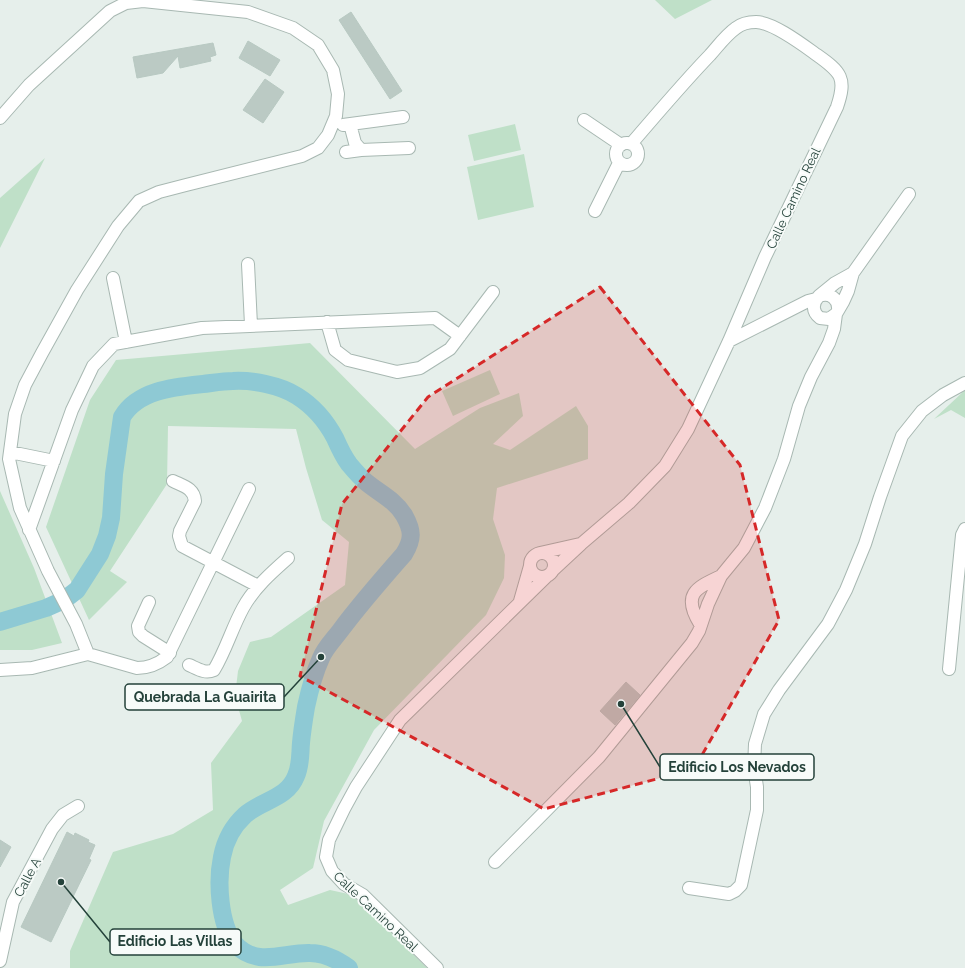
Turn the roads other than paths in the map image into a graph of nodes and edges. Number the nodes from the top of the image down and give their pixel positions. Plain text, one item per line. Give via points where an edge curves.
1 (404, 117) dead end
2 (0, 118) edge
3 (584, 120) dead end
4 (350, 124) junction
5 (332, 125) junction
6 (626, 144) junction
7 (409, 148) dead end
8 (361, 150) junction
9 (346, 152) dead end
10 (619, 163) junction
11 (909, 194) dead end
12 (594, 211) dead end
13 (248, 264) dead end
14 (853, 273) junction
15 (114, 278) dead end
16 (835, 283) junction
17 (848, 291) junction
18 (493, 292) dead end
19 (818, 298) junction
20 (792, 309) junction
21 (837, 312) junction
22 (819, 317) junction
23 (328, 322) junction
24 (252, 326) junction
25 (460, 336) junction
26 (729, 341) junction
27 (126, 342) junction
28 (829, 343) junction
29 (965, 383) edge
30 (10, 452) junction
31 (54, 461) junction
32 (173, 481) dead end
33 (250, 489) dead end
34 (965, 529) edge
35 (30, 530) junction
36 (581, 544) junction
37 (539, 554) junction
38 (288, 558) dead end
39 (214, 562) junction
40 (530, 566) junction
41 (550, 573) junction
42 (721, 576) junction
43 (258, 586) junction
44 (149, 602) dead end
45 (520, 602) junction
46 (700, 624) junction
47 (170, 653) junction
48 (88, 654) junction
49 (189, 665) dead end
50 (949, 669) dead end
51 (0, 670) edge
52 (78, 806) dead end
53 (494, 862) dead end
54 (689, 888) dead end
55 (0, 961) edge
56 (437, 968) edge

1 - 4 street
2 - 5 street via 26,82 110,10 126,3 143,1 248,12 293,28 318,45 333,70 338,94 336,116
3 - 6 street
4 - 5 street
4 - 8 street via 355,143
5 - 30 street via 318,148 302,156 159,192 139,201 118,226 77,290 25,386 15,414
6 - 10 street via 618,148 616,156
6 - 10 street via 635,146 637,160 634,164 626,166
6 - 26 street, Calle Camino Real via 735,28 746,23 767,24 792,38 836,69 842,80 842,92 836,107
7 - 8 street
8 - 9 street
10 - 12 street
11 - 14 street
13 - 24 street
14 - 16 street
14 - 17 street
15 - 27 street
16 - 17 street
16 - 19 street
17 - 21 street
18 - 25 street
19 - 20 street
19 - 21 street via 827,295 835,299
19 - 22 street via 814,308
20 - 22 street
20 - 26 street
21 - 22 street via 829,319
21 - 28 street
22 - 28 street
23 - 24 street
23 - 25 street via 435,318
23 - 25 street via 335,350 348,360 397,372 420,368 450,349
24 - 27 street via 202,328
26 - 36 street, Calle Camino Real via 688,429 665,466 629,503
27 - 31 street via 114,344 93,366 72,410
28 - 42 street via 799,406 784,459 765,508 744,548
29 - 54 street via 922,411 902,436 865,544 846,590 828,624 764,714 755,744 757,810 741,885 729,894
30 - 31 street
30 - 35 street via 9,459 20,508
31 - 35 street
32 - 39 street via 192,490 195,497 180,531 181,543 184,548
33 - 39 street
34 - 50 street via 962,535
35 - 48 street
36 - 37 street, Calle Camino Real
36 - 41 street, Calle Camino Real
37 - 40 street, Calle Camino Real via 534,556
37 - 41 street via 544,553 553,559 554,565
38 - 43 street
39 - 43 street
39 - 47 street
40 - 41 street via 531,571 541,578
40 - 45 street, Calle Camino Real
41 - 45 street, Calle Camino Real
42 - 46 street
42 - 46 street via 703,584 693,596 692,608
43 - 49 street via 243,607 214,670 201,671
44 - 47 street via 138,626 139,632
45 - 56 street, Calle Camino Real via 400,720 344,809 329,840 326,857 332,871 344,884 363,895
46 - 53 street via 699,631 687,650 599,757
47 - 48 street via 162,662 146,668 137,668
48 - 51 street via 32,668
52 - 55 street, Calle A via 63,815 52,829 14,902

